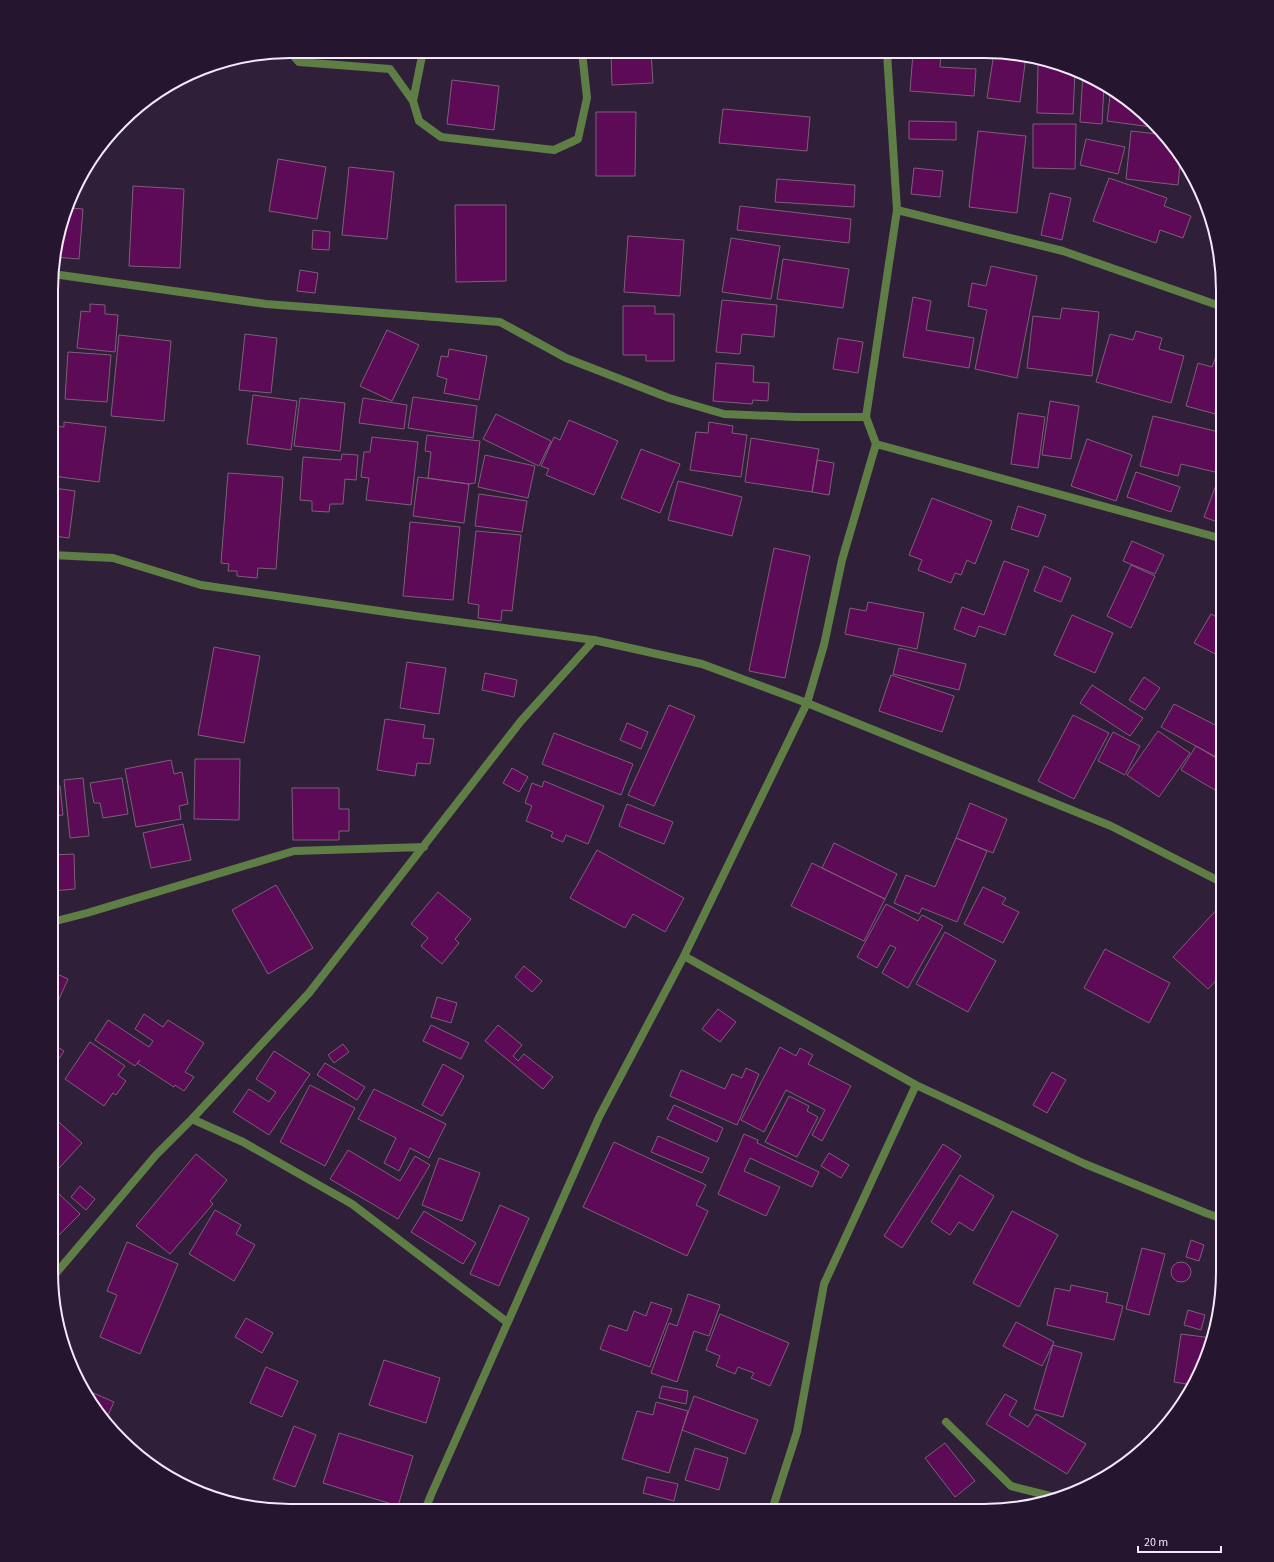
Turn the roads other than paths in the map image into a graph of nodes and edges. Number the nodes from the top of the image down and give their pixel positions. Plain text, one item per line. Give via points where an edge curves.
1 (295, 58) edge
2 (421, 58) edge
3 (583, 58) edge
4 (887, 58) edge
5 (413, 101) junction
6 (897, 210) junction
7 (58, 275) edge
8 (1216, 305) edge
9 (866, 416) junction
10 (876, 444) junction
11 (1216, 537) edge
12 (58, 555) edge
13 (594, 640) junction
14 (807, 703) junction
15 (424, 847) junction
16 (1216, 879) edge
17 (58, 920) edge
18 (684, 956) junction
19 (916, 1086) junction
20 (192, 1119) junction
21 (1216, 1217) edge
22 (58, 1271) edge
23 (507, 1322) junction
24 (946, 1422) dead end
25 (1047, 1495) edge
26 (427, 1504) edge
27 (774, 1504) edge

1 - 5 street via 299,62 390,69
2 - 5 street
3 - 5 street via 587,98 578,139 554,150 441,137 419,121
4 - 6 street
6 - 8 street via 1063,251
6 - 9 street
7 - 9 street via 266,304 500,322 566,358 669,398 724,414
9 - 10 street
10 - 11 street
10 - 14 street via 842,560 824,646
12 - 13 street via 113,558 201,585
13 - 14 street via 702,664
13 - 15 street via 521,721
14 - 16 street via 1111,826
14 - 18 street
15 - 17 street via 294,851
15 - 20 street via 309,993
18 - 19 street
18 - 23 street via 599,1117
19 - 21 street via 1085,1164
19 - 27 street via 824,1284 797,1432
20 - 22 street via 156,1155
20 - 23 street via 243,1142 352,1204
23 - 26 street
24 - 25 street via 1011,1486

